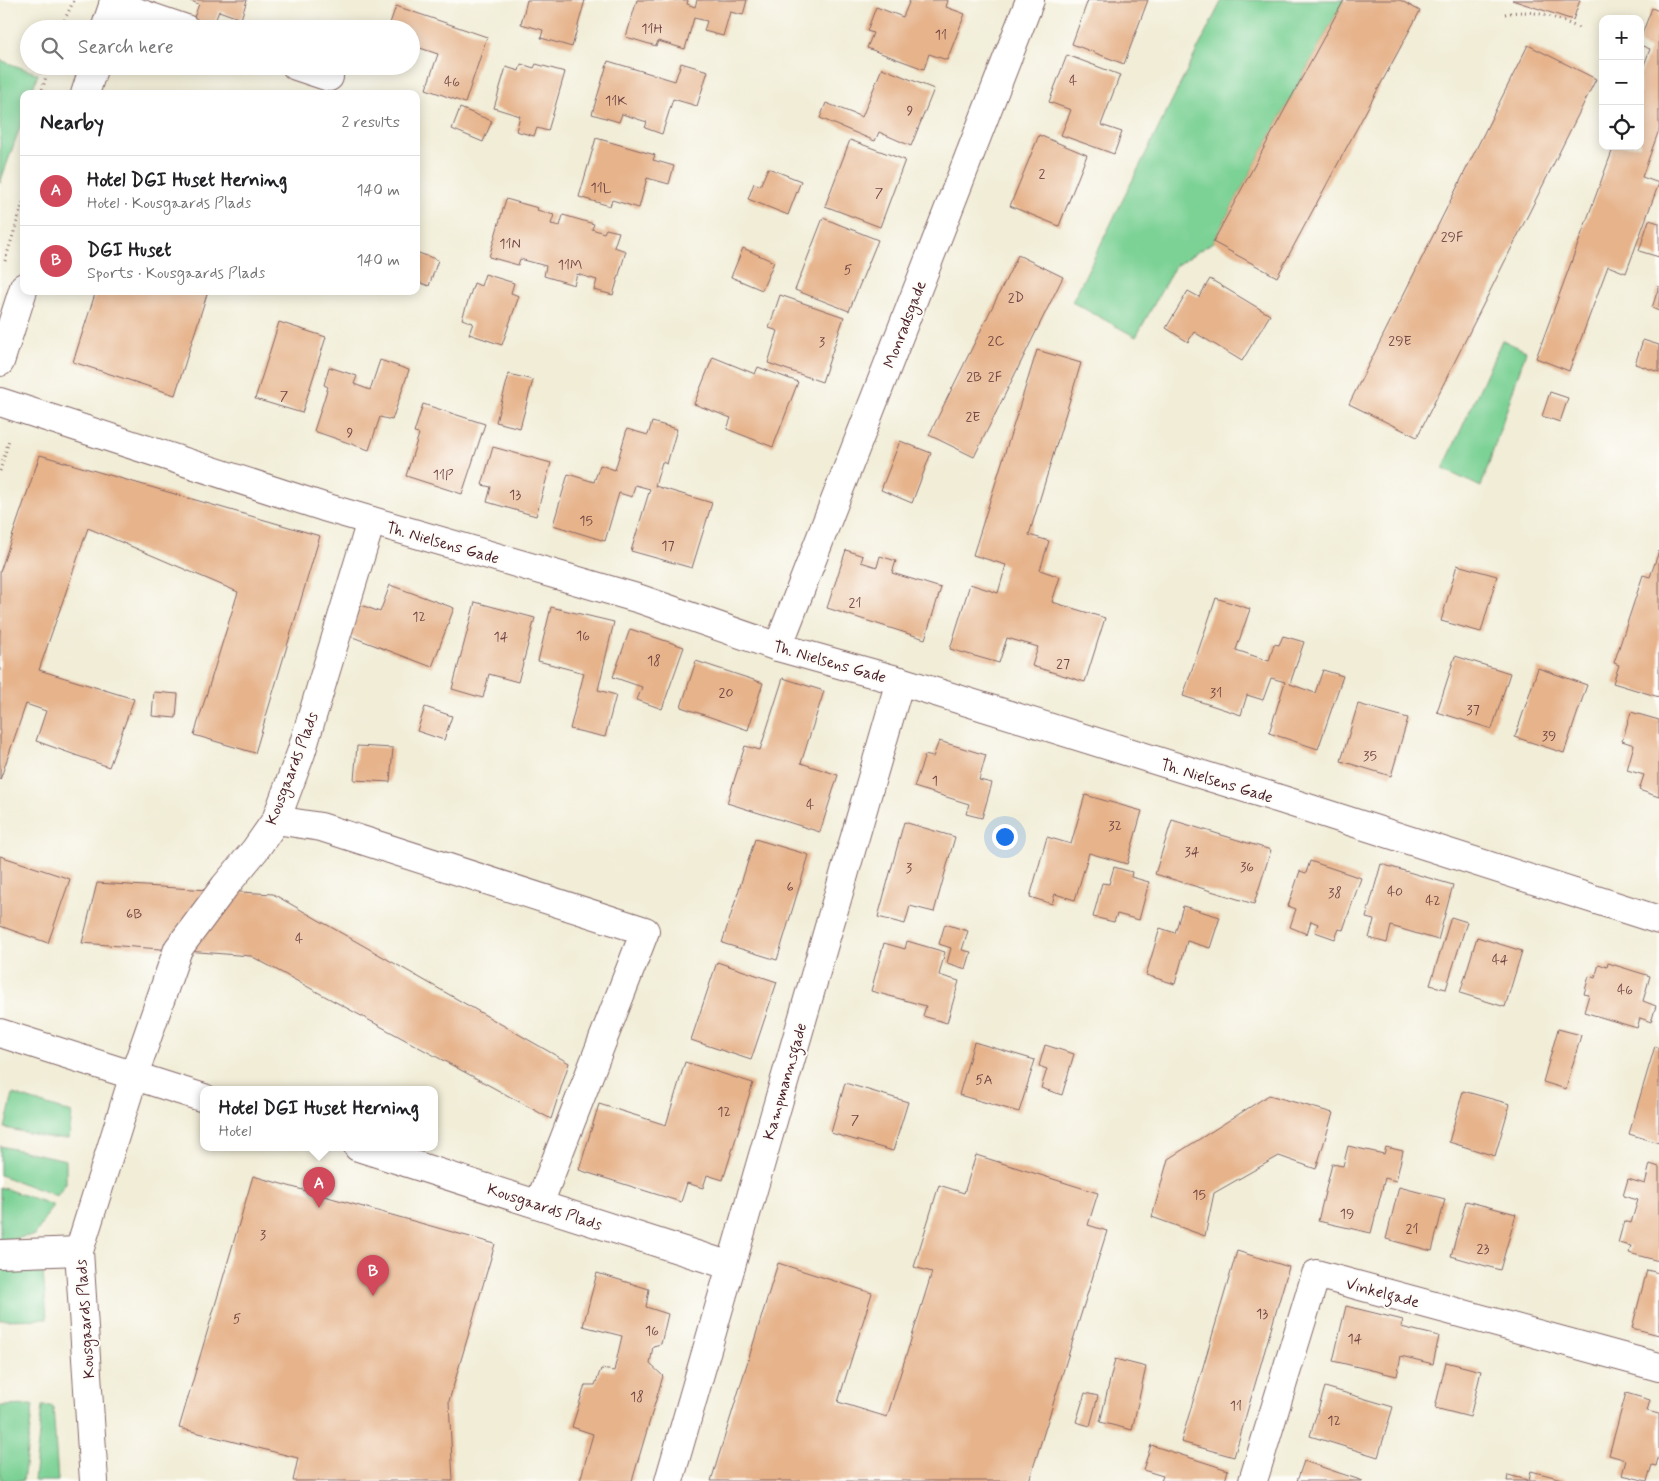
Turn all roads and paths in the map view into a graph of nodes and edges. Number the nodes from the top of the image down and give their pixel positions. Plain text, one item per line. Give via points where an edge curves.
1 (74, 0) edge
2 (1030, 0) edge
3 (111, 11) edge
4 (1505, 14) dead end
5 (64, 20) edge
6 (148, 20) edge
7 (1579, 28) dead end
8 (46, 75) edge
9 (91, 75) edge
10 (323, 75) edge
11 (329, 77) dead end
12 (42, 90) edge
13 (86, 90) edge
14 (20, 212) edge
15 (3, 268) dead end
16 (21, 295) edge
17 (0, 362) edge
18 (0, 402) edge
19 (371, 521) junction
20 (778, 647) junction
21 (900, 681) junction
22 (276, 820) junction
23 (1659, 920) edge
24 (0, 1033) edge
25 (134, 1076) junction
26 (200, 1097) edge
27 (371, 1151) edge
28 (539, 1204) junction
29 (80, 1251) junction
30 (0, 1254) edge
31 (731, 1266) junction
32 (1659, 1367) edge
33 (94, 1481) edge
34 (669, 1481) edge
35 (1253, 1481) edge

1 - 5 path
2 - 20 street, Monradsgade
3 - 6 street
4 - 7 path via 1536,12
8 - 12 path
9 - 13 street
10 - 11 street
14 - 15 path
16 - 17 street
18 - 19 street, Th. Nielsens Gade
19 - 20 street, Th. Nielsens Gade via 640,599
19 - 22 street, Kousgaards Plads via 301,753
20 - 21 street, Th. Nielsens Gade
21 - 23 street, Th. Nielsens Gade
21 - 31 street, Kampmannsgade
22 - 25 street, Kousgaards Plads via 178,949
22 - 28 street via 321,827 645,930
24 - 25 street
25 - 26 street
25 - 29 street, Kousgaards Plads
27 - 28 street, Kousgaards Plads
28 - 31 street, Kousgaards Plads
29 - 30 street
29 - 33 street, Kousgaards Plads
31 - 34 street, Kampmannsgade
32 - 35 street, Vinkelgade via 1316,1274

